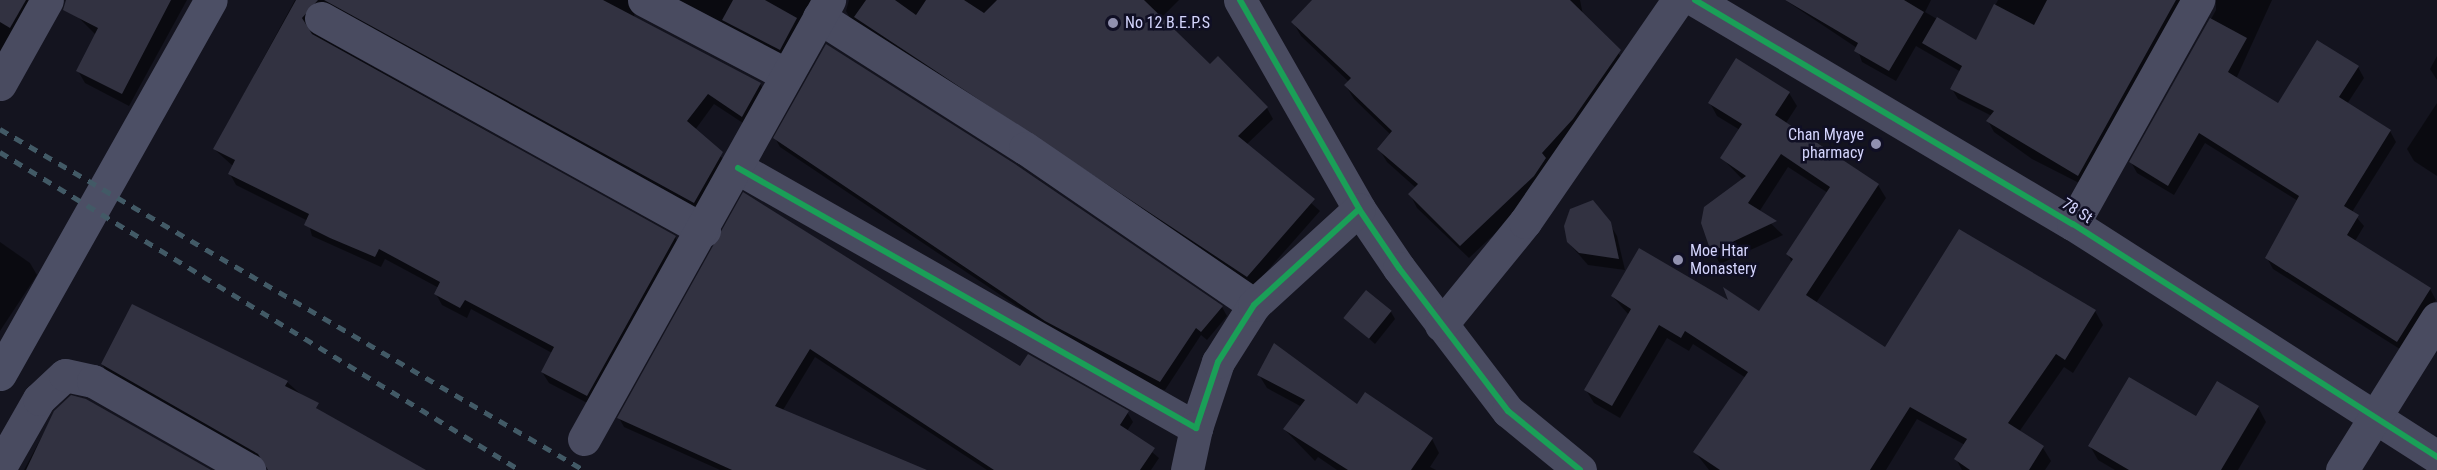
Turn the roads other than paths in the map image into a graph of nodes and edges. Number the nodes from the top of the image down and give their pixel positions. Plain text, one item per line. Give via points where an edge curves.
1 (47, 0) edge
2 (211, 0) edge
3 (644, 0) edge
4 (1240, 0) edge
5 (1678, 0) edge
6 (1695, 0) edge
7 (2198, 0) edge
8 (824, 8) edge
9 (321, 18) dead end
10 (787, 75) junction
11 (0, 84) edge
12 (738, 168) junction
13 (1359, 209) junction
14 (2073, 224) junction
15 (704, 230) junction
16 (1254, 305) junction
17 (2437, 318) edge
18 (1441, 325) junction
19 (0, 374) edge
20 (2373, 418) junction
21 (1196, 428) junction
22 (584, 439) dead end
23 (2437, 457) edge
24 (0, 466) edge
25 (243, 468) edge
26 (1187, 470) edge
27 (1580, 470) edge
28 (2342, 470) edge

1 - 11 street
2 - 19 street
3 - 10 street
4 - 13 street
5 - 18 street via 1525,222
6 - 14 street, 78 St
7 - 14 street
8 - 10 street
8 - 16 street
9 - 15 street
10 - 12 street
12 - 15 street
12 - 21 street
13 - 16 street
13 - 18 street
14 - 20 street, 78 St
15 - 22 street
16 - 21 street via 1218,362
17 - 20 street
18 - 27 street via 1508,411
20 - 23 street, 78 St
20 - 28 street
21 - 26 street
24 - 25 street via 39,399 65,375 93,381

